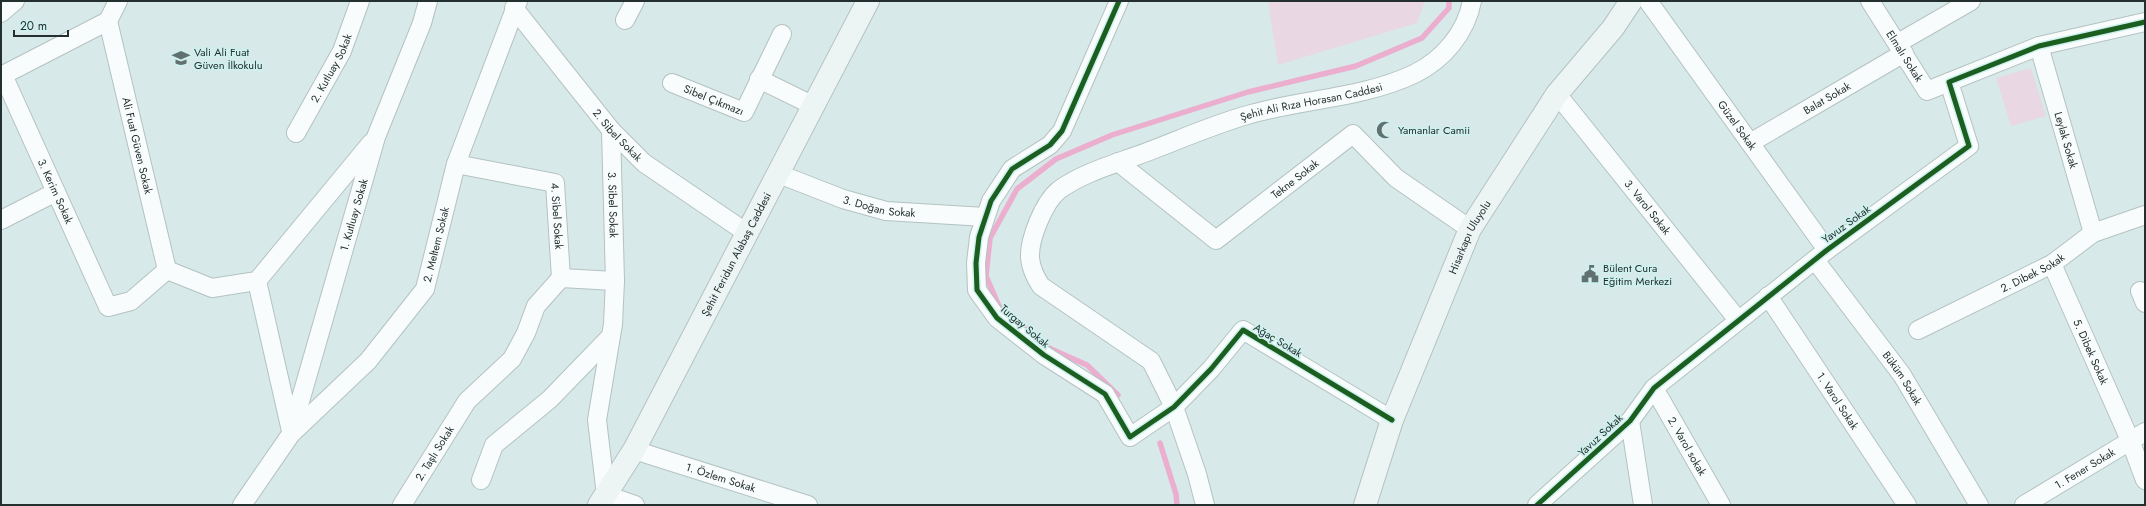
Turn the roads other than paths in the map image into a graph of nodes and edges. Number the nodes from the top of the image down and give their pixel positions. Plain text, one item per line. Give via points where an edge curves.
1 (15, 1) edge
2 (118, 1) edge
3 (360, 1) edge
4 (428, 1) edge
5 (635, 1) edge
6 (868, 1) edge
7 (1119, 1) edge
8 (1472, 1) edge
9 (1631, 1) edge
10 (1648, 1) edge
11 (1870, 1) edge
12 (1971, 1) edge
13 (516, 4) edge
14 (1, 13) edge
15 (624, 20) dead end
16 (108, 21) junction
17 (2145, 22) edge
18 (782, 34) dead end
19 (2039, 46) junction
20 (1901, 48) junction
21 (759, 79) junction
22 (1949, 82) junction
23 (672, 83) dead end
24 (1556, 94) junction
25 (814, 106) junction
26 (611, 130) junction
27 (296, 133) dead end
28 (376, 137) junction
29 (1750, 142) junction
30 (1118, 162) junction
31 (456, 164) junction
32 (779, 174) junction
33 (56, 192) junction
34 (2145, 215) edge
35 (985, 217) junction
36 (1, 220) edge
37 (1470, 229) junction
38 (747, 233) junction
39 (2093, 233) junction
40 (1821, 255) junction
41 (2052, 264) junction
42 (166, 270) junction
43 (561, 278) junction
44 (257, 281) junction
45 (615, 281) junction
46 (1768, 296) junction
47 (1738, 320) junction
48 (1918, 330) dead end
49 (610, 336) junction
50 (1654, 388) junction
51 (1174, 407) junction
52 (1392, 420) junction
53 (1630, 421) junction
54 (291, 434) junction
55 (2138, 436) edge
56 (634, 450) junction
57 (480, 480) dead end
58 (2145, 480) edge
59 (602, 500) edge
60 (242, 505) edge
61 (402, 505) edge
62 (635, 505) edge
63 (808, 505) edge
64 (1205, 505) edge
65 (1365, 505) edge
66 (1537, 505) edge
67 (1643, 505) edge
68 (1721, 505) edge
69 (1907, 505) edge
70 (1979, 505) edge
71 (2024, 505) edge

1 - 14 street
2 - 16 street
3 - 27 street, 2. Kutluay Sokak via 342,51
4 - 28 street, 1. Kutluay Sokak via 422,24
5 - 15 street
6 - 25 street, Şehit Feridun Alabaş Caddesi
7 - 35 street, Turgay Sokak via 1062,131 1050,145 1012,169 991,201
8 - 30 street, Şehit Ali Rıza Horasan Caddesi via 1462,31 1450,47 1414,73 1390,83 1244,116
9 - 24 street, Hisarkapı Uluyolu via 1613,28
10 - 29 street, Güzel Sokak
11 - 20 street, Elmalı Sokak
12 - 20 street, Balat Sokak
13 - 26 street, 2. Sibel Sokak
13 - 31 street, 2. Meltem Sokak
16 - 33 street, 3. Kerim Sokak via 3,75
16 - 42 street, Ali Fuat Güven Sokak
17 - 19 street
18 - 21 street
19 - 22 street
19 - 39 street, Leylak Sokak
20 - 22 street, Elmalı Sokak via 1927,91
20 - 29 street, Balat Sokak
21 - 23 street, Sibel Çıkmazı via 744,112
21 - 25 street
22 - 40 street, Yavuz Sokak via 1969,146
24 - 37 street, Hisarkapı Uluyolu
24 - 47 street, 3. Varol Sokak
25 - 32 street, Şehit Feridun Alabaş Caddesi
26 - 38 street, 2. Sibel Sokak via 644,162
26 - 45 street, 3. Sibel Sokak
28 - 44 street
28 - 54 street, 1. Kutluay Sokak
29 - 40 street, Güzel Sokak
30 - 37 street, Tekne Sokak via 1216,240 1353,134 1396,178
30 - 51 street, Şehit Ali Rıza Horasan Caddesi via 1072,182 1058,192 1034,233 1030,257 1033,274 1041,286 1151,361
31 - 43 street, 4. Sibel Sokak via 555,183
31 - 54 street, 2. Meltem Sokak via 425,289 368,361
32 - 35 street, 3. Doğan Sokak via 843,199 886,211
32 - 38 street, Şehit Feridun Alabaş Caddesi
33 - 36 street
33 - 42 street, 3. Kerim Sokak via 108,307 131,301
34 - 39 street, 2. Dibek Sokak
35 - 51 street, Turgay Sokak via 979,237 976,263 977,290 996,318 1044,355 1105,394 1130,436
37 - 52 street, Hisarkapı Uluyolu
38 - 56 street, Şehit Feridun Alabaş Caddesi
39 - 41 street, 2. Dibek Sokak
40 - 46 street, Yavuz Sokak
40 - 70 street, Büküm Sokak via 1902,375
41 - 48 street, 2. Dibek Sokak
41 - 55 street, 5. Dibek Sokak
42 - 44 street via 212,288
43 - 45 street
43 - 61 street, 2. Taşlı Sokak via 536,306 526,333 512,359 467,401
44 - 54 street
45 - 49 street, 3. Sibel Sokak
46 - 47 street, Yavuz Sokak
46 - 69 street, 1. Varol Sokak
47 - 50 street, Yavuz Sokak
49 - 57 street via 550,399 494,445
49 - 59 street, 3. Sibel Sokak via 597,420
50 - 53 street, Yavuz Sokak
50 - 68 street, 2. Varol sokak
51 - 52 street, Ağaç Sokak via 1211,369 1243,330
51 - 64 street, Şehit Ali Rıza Horasan Caddesi
52 - 65 street, Hisarkapı Uluyolu
53 - 66 street, Yavuz Sokak
53 - 67 street
54 - 60 street, 2. Meltem Sokak
55 - 58 street, 5. Dibek Sokak
55 - 71 street, 1. Fener Sokak
56 - 59 street, Şehit Feridun Alabaş Caddesi
56 - 63 street, 1. Özlem Sokak
59 - 62 street

